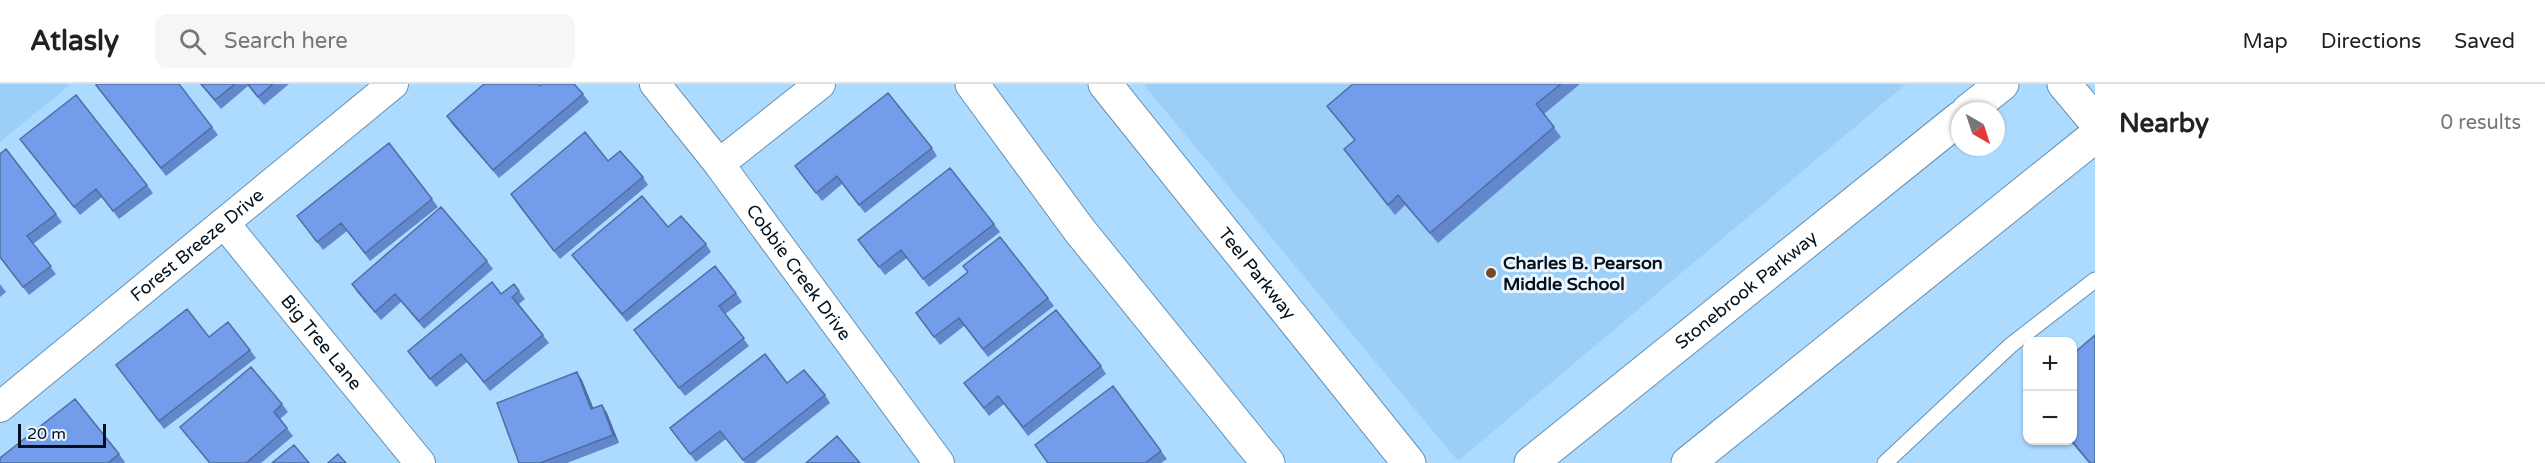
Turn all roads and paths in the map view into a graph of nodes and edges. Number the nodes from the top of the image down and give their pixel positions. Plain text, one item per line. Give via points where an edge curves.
1 (393, 84) edge
2 (655, 84) edge
3 (820, 84) edge
4 (972, 84) edge
5 (1105, 84) edge
6 (2002, 84) edge
7 (2064, 84) edge
8 (1979, 102) edge
9 (2095, 121) edge
10 (1951, 125) edge
11 (2095, 136) edge
12 (719, 164) junction
13 (224, 223) junction
14 (2095, 280) edge
15 (0, 407) edge
16 (420, 463) edge
17 (939, 463) edge
18 (1268, 463) edge
19 (1409, 463) edge
20 (1531, 463) edge
21 (1688, 463) edge
22 (1885, 463) edge

1 - 13 street, Forest Breeze Drive
2 - 12 street, Cobbie Creek Drive
3 - 12 street
4 - 18 main road via 1080,231
5 - 19 main road, Teel Parkway
6 - 8 main road
7 - 9 main road
10 - 20 main road, Stonebrook Parkway
11 - 21 main road
12 - 17 street, Cobbie Creek Drive
13 - 15 street, Forest Breeze Drive
13 - 16 street, Big Tree Lane
14 - 22 lane via 2011,345

